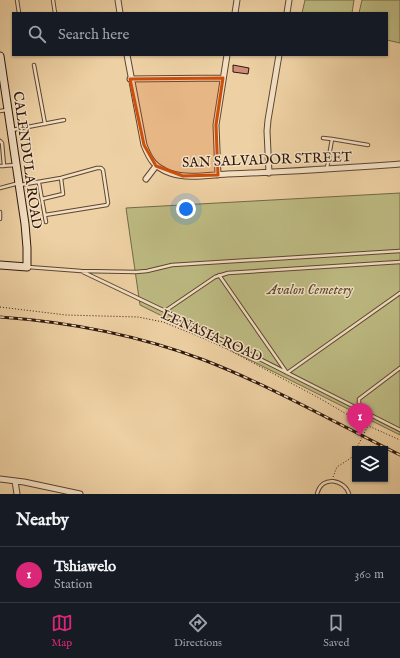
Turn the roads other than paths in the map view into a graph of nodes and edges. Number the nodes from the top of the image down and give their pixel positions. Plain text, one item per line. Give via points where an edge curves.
1 (17, 0) edge
2 (53, 0) edge
3 (118, 0) edge
4 (237, 0) edge
5 (289, 0) edge
6 (19, 12) edge
7 (55, 12) edge
8 (120, 12) edge
9 (235, 12) edge
10 (287, 12) edge
11 (0, 56) edge
12 (126, 56) edge
13 (227, 56) edge
14 (279, 56) edge
15 (34, 65) dead end
16 (223, 78) junction
17 (130, 79) junction
18 (8, 110) junction
19 (0, 111) edge
20 (64, 120) dead end
21 (45, 124) junction
22 (11, 130) junction
23 (323, 138) dead end
24 (332, 139) junction
25 (0, 142) edge
26 (368, 145) dead end
27 (400, 164) edge
28 (16, 165) junction
29 (0, 166) edge
30 (4, 166) junction
31 (156, 166) junction
32 (327, 169) junction
33 (268, 173) junction
34 (218, 175) junction
35 (61, 178) junction
36 (146, 179) dead end
37 (39, 183) junction
38 (19, 184) junction
39 (0, 188) edge
40 (42, 199) junction
41 (0, 212) edge
42 (45, 215) junction
43 (0, 219) edge
44 (46, 222) dead end
45 (400, 251) edge
46 (400, 262) edge
47 (0, 265) edge
48 (27, 267) junction
49 (81, 271) junction
50 (219, 276) junction
51 (400, 293) edge
52 (165, 311) junction
53 (400, 368) edge
54 (287, 373) junction
55 (359, 409) junction
56 (400, 430) edge
57 (0, 479) edge
58 (15, 481) junction
59 (17, 494) edge
60 (80, 494) edge
61 (316, 494) edge
62 (349, 494) edge

1 - 6 lane
2 - 7 lane
3 - 8 street
4 - 9 street
5 - 10 street
11 - 18 street, CALENDULA ROAD
12 - 17 street
13 - 16 street
14 - 33 street via 268,120
15 - 21 lane
16 - 17 street
16 - 34 street via 216,125
17 - 31 street via 144,145
18 - 19 lane
18 - 22 street, CALENDULA ROAD
20 - 21 lane
21 - 22 lane
22 - 28 street, CALENDULA ROAD
23 - 24 lane
24 - 26 lane
24 - 32 lane
25 - 30 lane
27 - 32 street, SAN SALVADOR STREET
28 - 30 lane
28 - 38 street, CALENDULA ROAD
29 - 30 lane
31 - 34 street, SAN SALVADOR STREET via 183,176
31 - 36 street
32 - 33 street, SAN SALVADOR STREET
33 - 34 street, SAN SALVADOR STREET
35 - 37 lane
35 - 40 lane via 63,194
35 - 42 lane via 100,168 103,170 108,203 105,206
37 - 38 lane
37 - 40 lane
38 - 39 lane
38 - 48 street, CALENDULA ROAD via 27,241
40 - 42 lane
41 - 43 lane
42 - 44 lane
45 - 49 lane via 172,265 147,272
46 - 50 lane via 228,273
47 - 48 street
48 - 49 lane
49 - 52 lane
50 - 52 lane
50 - 54 lane
51 - 54 lane
52 - 54 lane
53 - 55 lane via 359,399
54 - 55 lane
55 - 56 lane
57 - 58 street
58 - 59 street
58 - 60 street
61 - 62 lane via 319,486 332,481 340,484

